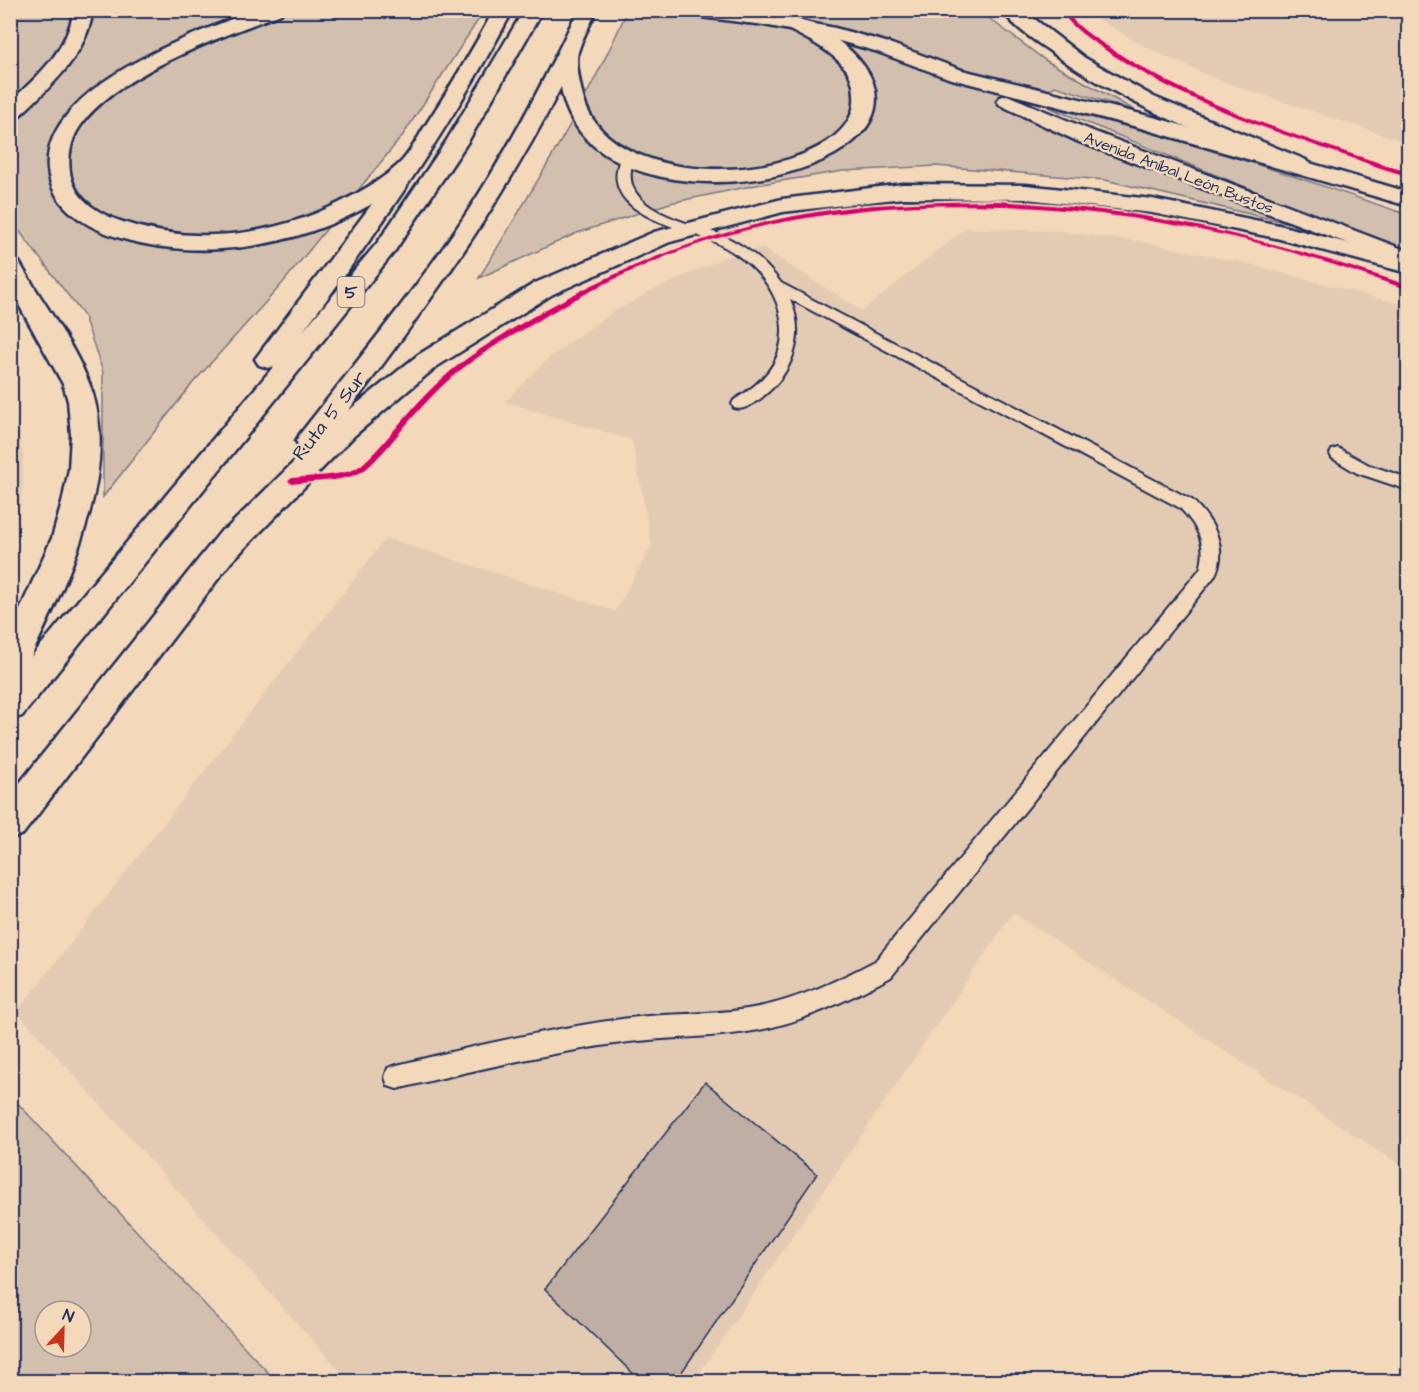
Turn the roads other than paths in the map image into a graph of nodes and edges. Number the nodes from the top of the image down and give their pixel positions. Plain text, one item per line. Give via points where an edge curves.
1 (84, 10) edge
2 (274, 10) edge
3 (504, 10) edge
4 (534, 10) edge
5 (588, 10) edge
6 (693, 10) edge
7 (1011, 10) edge
8 (801, 17) edge
9 (568, 53) junction
10 (955, 74) junction
11 (10, 114) edge
12 (627, 159) junction
13 (1298, 165) junction
14 (406, 168) junction
15 (1408, 199) edge
16 (687, 228) junction
17 (1408, 259) edge
18 (1408, 266) edge
19 (10, 267) edge
20 (777, 286) junction
21 (740, 404) dead end
22 (1338, 454) dead end
23 (1408, 484) edge
24 (138, 553) junction
25 (221, 554) junction
26 (10, 667) edge
27 (10, 706) edge
28 (10, 823) edge
29 (397, 1077) dead end

1 - 11 main road via 73,47
2 - 14 main road via 139,70 102,92 79,113 64,136 58,161 63,188 77,206 95,219 137,235 172,241 228,241 291,230 329,218 376,194
3 - 14 main road via 460,88
4 - 24 main road, 5 via 458,140 386,247
5 - 9 main road, Ruta 5 Sur
6 - 8 main road, Avenida Aníbal León Bustos
7 - 13 main road via 1060,52 1103,79 1169,113
8 - 10 main road, Avenida Aníbal León Bustos
8 - 12 main road via 845,57 863,81 862,116 842,141 806,161 733,176 677,172
9 - 12 main road via 571,87 580,118 593,135
9 - 25 main road, Ruta 5 Sur via 516,150 443,265
10 - 13 main road, Avenida Aníbal León Bustos
10 - 17 main road, Avenida Aníbal León Bustos via 1087,137
12 - 16 lane via 623,180 636,203 667,222
13 - 15 main road, Avenida Aníbal León Bustos
14 - 24 main road via 343,261 188,463
16 - 18 main road via 760,209 843,195 997,190 1110,198 1194,213
16 - 20 lane via 742,252
16 - 25 main road via 525,299 425,362 336,437
19 - 26 main road via 71,373 81,400 85,430 77,502 62,550
20 - 21 lane via 789,313 790,342 786,356 771,382
20 - 29 lane via 1186,504 1210,534 1213,561 1208,572 883,969 845,990 768,1016 532,1045
22 - 23 lane via 1363,469
24 - 27 main road, 5
25 - 28 main road, Ruta 5 Sur

